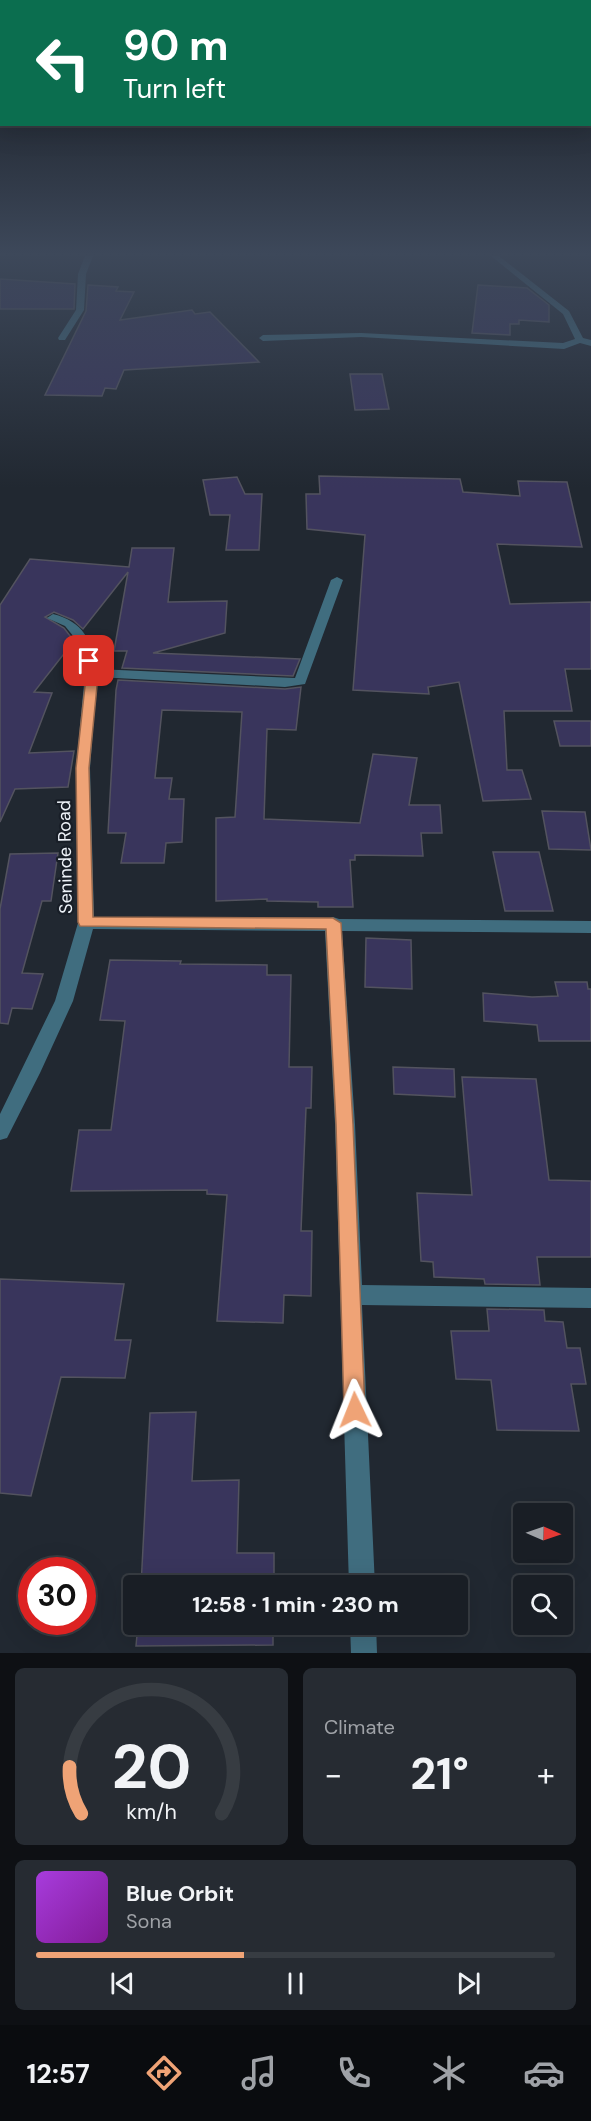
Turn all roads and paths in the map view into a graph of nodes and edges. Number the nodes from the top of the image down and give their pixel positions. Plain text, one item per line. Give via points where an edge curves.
1 (65, 333) edge
2 (577, 333) edge
3 (62, 338) dead end
4 (263, 338) dead end
5 (580, 339) junction
6 (591, 343) edge
7 (337, 580) dead end
8 (53, 618) dead end
9 (91, 674) junction
10 (86, 922) junction
11 (333, 923) junction
12 (591, 927) edge
13 (0, 1132) edge
14 (350, 1295) junction
15 (591, 1298) edge
16 (362, 1575) edge
17 (363, 1635) edge
18 (364, 1653) edge

1 - 3 street
2 - 5 street
4 - 5 street via 360,335 564,346
5 - 6 street
7 - 9 street via 300,681
8 - 9 street, Seninde Road via 69,623 80,636
9 - 10 street, Seninde Road via 82,768
10 - 11 street
10 - 13 street, Seninde Road via 64,1001
11 - 12 street
11 - 14 street
14 - 15 street
14 - 16 street
17 - 18 street

